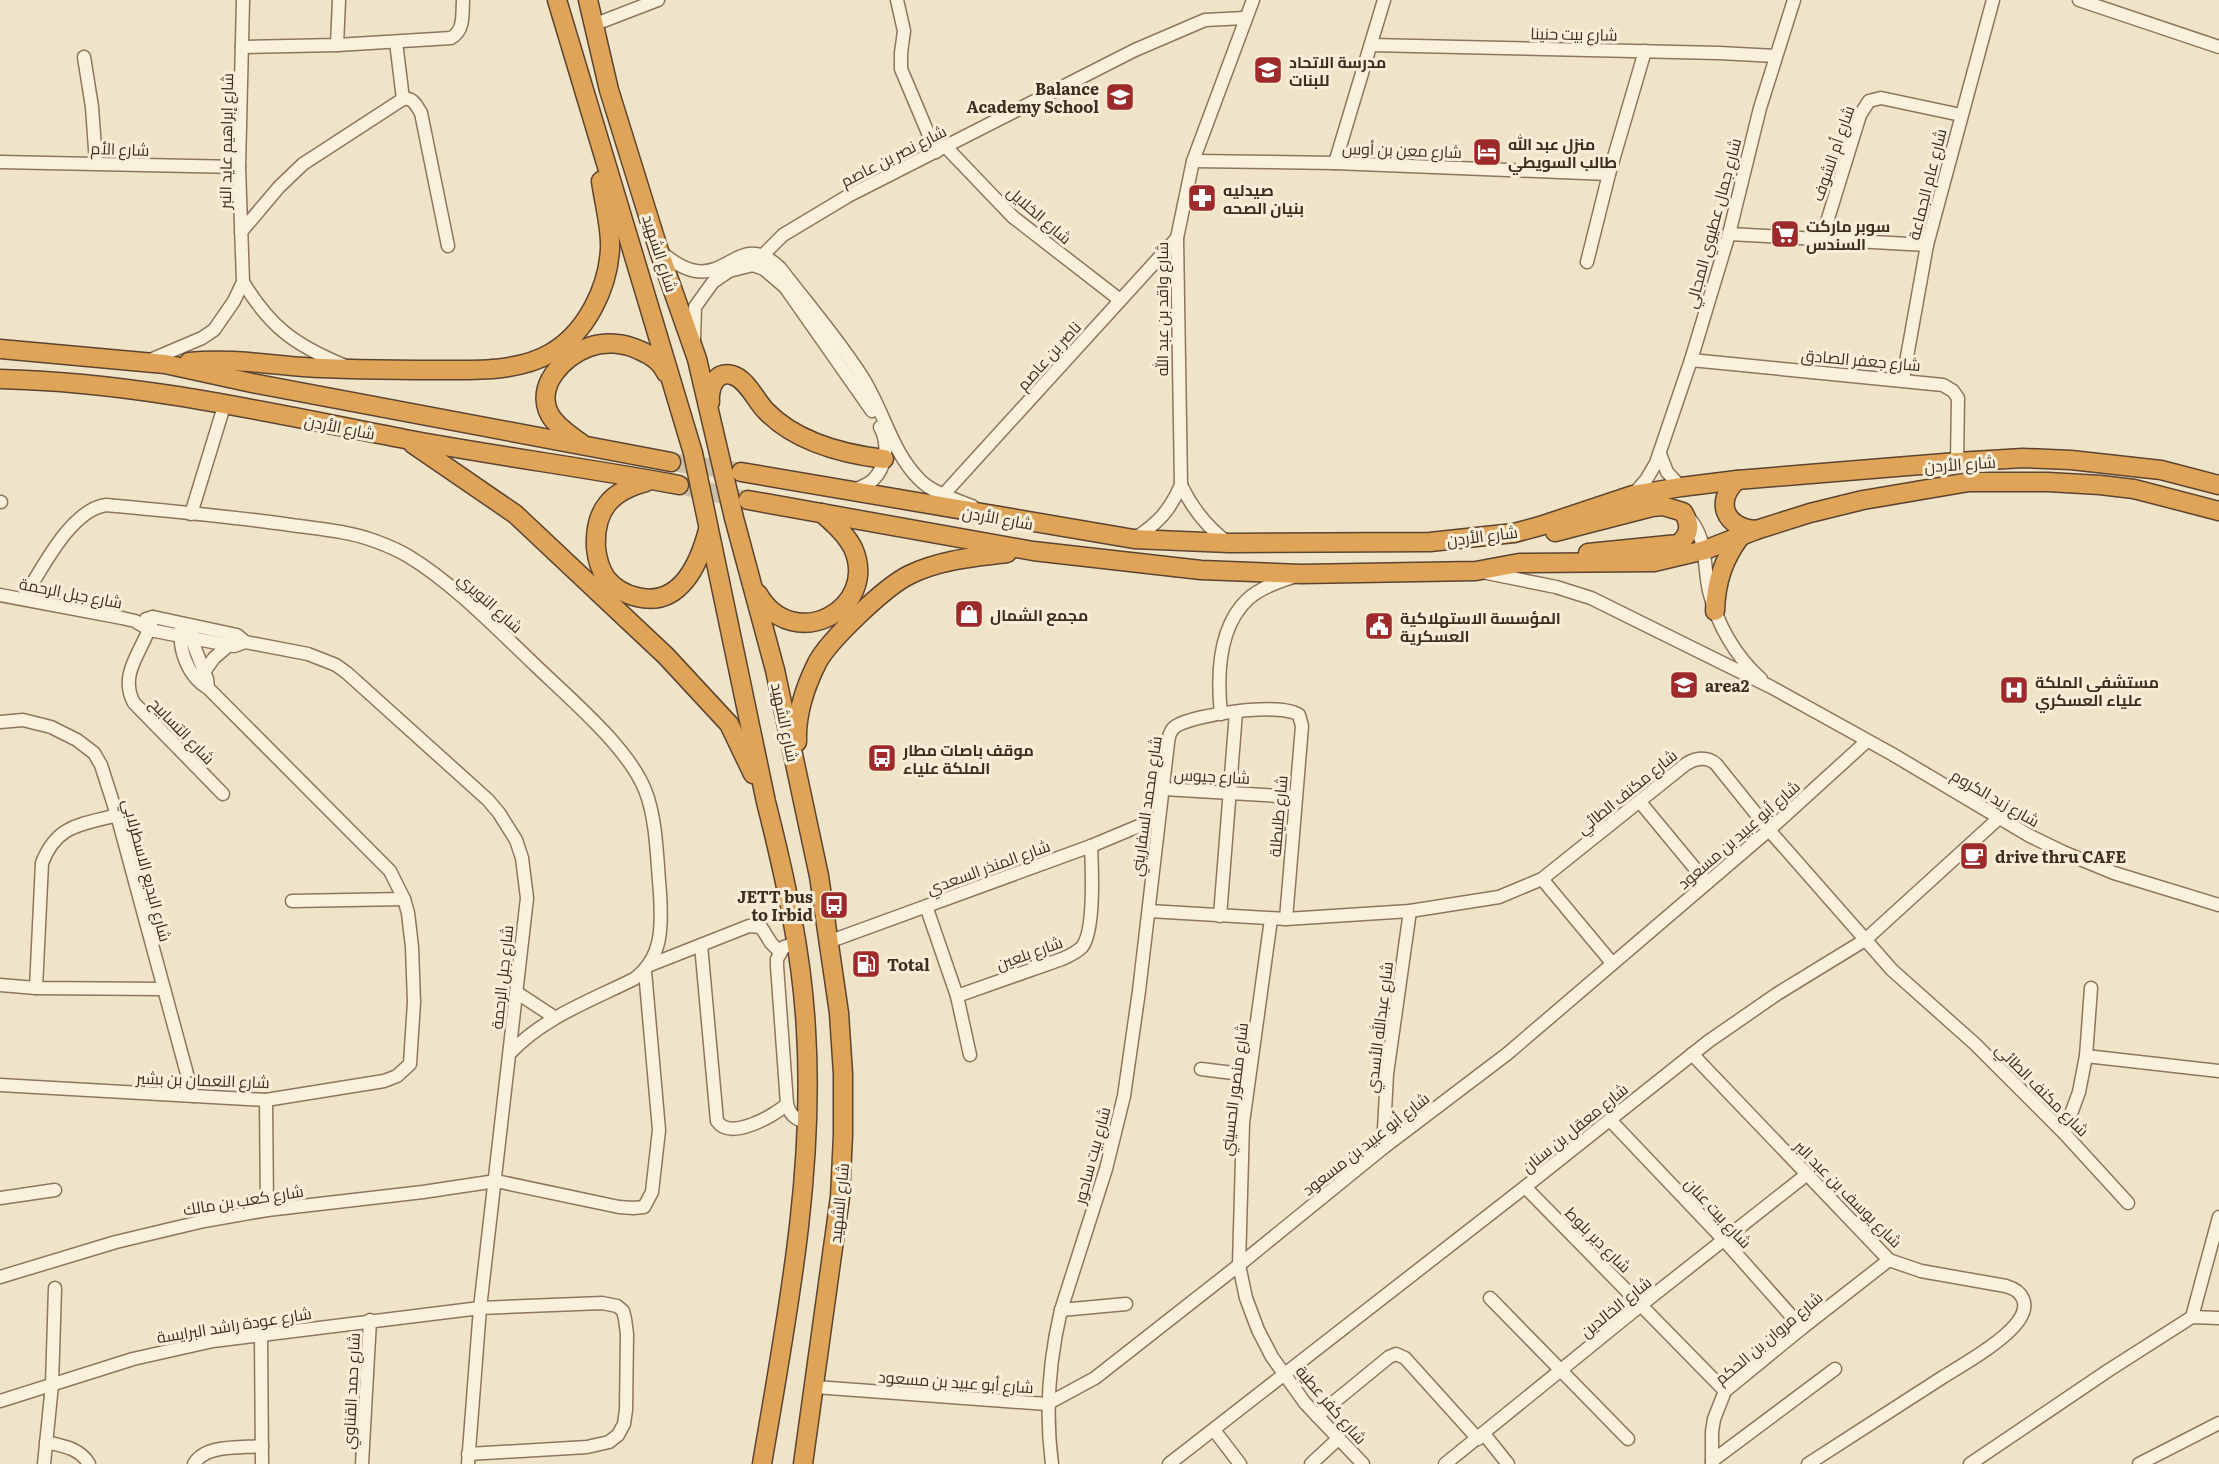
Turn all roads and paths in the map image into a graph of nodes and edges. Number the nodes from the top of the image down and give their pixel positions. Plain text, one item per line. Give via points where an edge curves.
1 (243, 0) edge
2 (339, 0) edge
3 (463, 0) edge
4 (557, 0) edge
5 (588, 0) edge
6 (658, 0) edge
7 (897, 0) edge
8 (1253, 0) edge
9 (1384, 0) edge
10 (1794, 0) edge
11 (1993, 0) edge
12 (2079, 0) edge
13 (1245, 18) junction
14 (593, 25) junction
15 (396, 42) junction
16 (337, 45) junction
17 (1371, 45) junction
18 (242, 47) junction
19 (2219, 47) edge
20 (1645, 51) junction
21 (1776, 56) junction
22 (84, 57) dead end
23 (403, 99) junction
24 (588, 109) junction
25 (1961, 115) junction
26 (941, 149) junction
27 (1193, 161) junction
28 (0, 162) edge
29 (1335, 163) junction
30 (96, 164) junction
31 (239, 167) junction
32 (1609, 174) junction
33 (241, 232) junction
34 (1730, 234) junction
35 (1177, 238) junction
36 (1822, 238) junction
37 (1927, 245) junction
38 (448, 246) dead end
39 (660, 251) junction
40 (762, 254) junction
41 (1587, 262) dead end
42 (753, 265) junction
43 (243, 282) junction
44 (1120, 300) junction
45 (0, 349) edge
46 (697, 359) junction
47 (1691, 360) junction
48 (156, 363) junction
49 (356, 370) junction
50 (0, 379) edge
51 (1903, 379) junction
52 (674, 389) junction
53 (225, 403) junction
54 (710, 410) junction
55 (407, 439) junction
56 (584, 446) junction
57 (1660, 454) junction
58 (893, 457) junction
59 (671, 462) tunnel mouth
60 (1957, 462) junction
61 (741, 472) tunnel mouth
62 (651, 480) junction
63 (1737, 480) junction
64 (2219, 484) edge
65 (679, 485) tunnel mouth
66 (1181, 486) junction
67 (1681, 487) junction
68 (851, 492) junction
69 (944, 494) junction
70 (1633, 495) junction
71 (748, 500) tunnel mouth
72 (2219, 511) edge
73 (1683, 512) junction
74 (822, 513) junction
75 (191, 514) junction
76 (998, 517) junction
77 (709, 526) junction
78 (1514, 533) junction
79 (1748, 533) junction
80 (1134, 539) junction
81 (1229, 543) junction
82 (1027, 550) junction
83 (1705, 550) junction
84 (746, 560) junction
85 (1519, 564) junction
86 (1476, 571) junction
87 (1301, 574) junction
88 (0, 595) edge
89 (23, 599) junction
90 (1715, 611) junction
91 (151, 624) junction
92 (187, 631) junction
93 (245, 642) junction
94 (229, 645) junction
95 (204, 672) junction
96 (1771, 687) junction
97 (208, 688) junction
98 (1236, 712) junction
99 (1221, 714) junction
100 (1299, 715) joint
101 (0, 722) edge
102 (1867, 741) junction
103 (800, 786) junction
104 (1164, 789) junction
105 (1229, 792) junction
106 (223, 794) dead end
107 (1295, 797) junction
108 (766, 802) junction
109 (1640, 802) junction
110 (117, 815) junction
111 (1158, 818) junction
112 (2000, 818) junction
113 (1769, 830) junction
114 (1091, 846) junction
115 (1542, 879) junction
116 (1707, 883) junction
117 (404, 899) junction
118 (292, 901) dead end
119 (2219, 905) edge
120 (926, 906) junction
121 (1149, 910) junction
122 (1410, 911) junction
123 (1220, 916) junction
124 (1271, 919) junction
125 (1286, 919) junction
126 (1865, 940) junction
127 (828, 942) junction
128 (796, 944) junction
129 (701, 945) junction
130 (780, 952) junction
131 (1612, 963) junction
132 (648, 968) junction
133 (0, 985) edge
134 (36, 988) junction
135 (2091, 988) dead end
136 (163, 989) junction
137 (516, 992) junction
138 (957, 996) junction
139 (554, 1017) junction
140 (510, 1053) junction
141 (1692, 1054) junction
142 (970, 1055) dead end
143 (2086, 1056) junction
144 (1201, 1069) dead end
145 (2219, 1071) edge
146 (1250, 1075) junction
147 (0, 1085) edge
148 (193, 1096) junction
149 (266, 1100) junction
150 (787, 1104) junction
151 (1610, 1120) junction
152 (806, 1122) junction
153 (2064, 1133) junction
154 (1383, 1148) junction
155 (1806, 1175) junction
156 (496, 1181) junction
157 (1526, 1187) junction
158 (55, 1190) dead end
159 (0, 1198) edge
160 (2128, 1203) dead end
161 (267, 1210) junction
162 (2219, 1218) edge
163 (1724, 1240) junction
164 (1889, 1260) junction
165 (1239, 1265) junction
166 (0, 1277) edge
167 (55, 1288) dead end
168 (1490, 1298) dead end
169 (1126, 1304) dead end
170 (1641, 1305) junction
171 (480, 1308) junction
172 (1061, 1310) junction
173 (2193, 1317) junction
174 (2219, 1318) edge
175 (370, 1320) junction
176 (1802, 1328) junction
177 (261, 1334) junction
178 (1835, 1369) dead end
179 (1562, 1370) junction
180 (1284, 1375) junction
181 (52, 1384) junction
182 (815, 1387) junction
183 (1725, 1391) junction
184 (0, 1401) edge
185 (1047, 1404) junction
186 (1317, 1416) junction
187 (2219, 1423) edge
188 (1214, 1430) junction
189 (1481, 1436) junction
190 (1339, 1438) junction
191 (1628, 1439) dead end
192 (46, 1442) junction
193 (262, 1446) junction
194 (468, 1459) edge
195 (1712, 1463) edge
196 (44, 1464) edge
197 (89, 1464) edge
198 (194, 1464) edge
199 (262, 1464) edge
200 (362, 1464) edge
201 (762, 1464) edge
202 (803, 1464) edge
203 (1052, 1464) edge
204 (1168, 1464) edge
205 (1240, 1464) edge
206 (1311, 1464) edge
207 (1363, 1464) edge
208 (1445, 1464) edge
209 (1508, 1464) edge
210 (1808, 1464) edge
211 (1970, 1464) edge
212 (2139, 1464) edge

1 - 18 street, شارع إبراهيم عايد النبر
2 - 16 street
3 - 15 street via 462,25 456,36
4 - 24 highway, شارع الشهيد
5 - 14 highway, شارع الشهيد
6 - 14 street
7 - 26 street, شارع الخلايل via 904,30 901,69
8 - 13 street, شارع واقد بن عبد الله
9 - 17 street
10 - 21 street, شارع جمال عطيوي المجالي
11 - 25 street, شارع عام الجماعة
12 - 19 street
13 - 26 street, شارع نصر بن عاصم via 1205,20 1135,50
13 - 27 street, شارع واقد بن عبد الله
14 - 39 highway, شارع الشهيد via 607,84
15 - 16 street
15 - 23 street
16 - 18 street
17 - 20 street, شارع بيت حنينا
17 - 29 street
18 - 31 street, شارع إبراهيم عايد النبر
20 - 21 street, شارع بيت حنينا
20 - 32 street
21 - 34 street, شارع جمال عطيوي المجالي
22 - 30 street
23 - 33 street via 303,164
23 - 38 street via 412,100 420,113
24 - 49 highway via 610,248 605,280 577,330 551,353 503,368
24 - 52 highway, شارع الشهيد
25 - 36 street, شارع أم الشوف via 1881,98 1869,101 1860,115
25 - 37 street, شارع عام الجماعة
26 - 40 street, شارع نصر بن عاصم via 804,221
26 - 44 street, شارع الخلايل via 1013,217
27 - 29 street, شارع معن بن أوس
27 - 35 street, شارع واقد بن عبد الله
28 - 30 street, شارع الأم
29 - 32 street, شارع معن بن أوس
30 - 31 street, شارع الأم
31 - 33 street, شارع إبراهيم عايد النبر
32 - 41 street
33 - 43 street, شارع إبراهيم عايد النبر
34 - 36 street
34 - 47 street, شارع جمال عطيوي المجالي
35 - 44 street, ناصر بن عاصم
35 - 66 street, شارع واقد بن عبد الله
36 - 37 street
37 - 51 street, شارع عام الجماعة
39 - 40 street, شارع نصر بن عاصم via 697,272 743,256
39 - 46 highway, شارع الشهيد
40 - 42 street, شارع نصر بن عاصم
40 - 58 street via 780,268 862,376
42 - 46 street via 729,271 704,292 695,308
42 - 58 street via 785,287 870,407
43 - 48 street via 214,330
43 - 49 street via 264,314 282,332 303,347
44 - 69 street, ناصر بن عاصم
45 - 48 highway, شارع الأردن
46 - 54 highway, شارع الشهيد
47 - 51 street, شارع جعفر الصادق
47 - 57 street, شارع جمال عطيوي المجالي
48 - 49 highway via 221,361
48 - 56 highway, شارع الأردن
50 - 53 highway, شارع الأردن via 131,389
51 - 60 street, شارع جعفر الصادق via 1943,385 1958,398
52 - 56 highway via 658,361 634,348 602,344 567,359 551,377 546,404 559,425
52 - 77 highway, شارع الشهيد
53 - 55 highway, شارع الأردن
53 - 75 street
54 - 58 highway via 711,386 716,379 733,375 767,412 800,436 831,448
54 - 84 highway, شارع الشهيد
55 - 62 highway, شارع الأردن
55 - 108 highway via 515,514 675,665 729,724
56 - 59 highway, شارع الأردن
57 - 67 street via 1667,472
57 - 70 street, شارع جمال عطيوي المجالي via 1652,472
58 - 68 street via 872,481
58 - 69 street via 921,482
60 - 63 highway, شارع الأردن
60 - 64 highway, شارع الأردن via 2072,460 2161,470
61 - 68 highway, شارع الأردن
62 - 65 highway, شارع الأردن
62 - 77 highway via 620,491 607,503 599,519 595,536 599,563 617,588 649,599 676,590 698,563
63 - 67 highway, شارع الأردن
63 - 79 highway via 1725,497 1725,507 1735,525
66 - 80 street, شارع واقد بن عبد الله via 1162,518
66 - 81 street via 1203,519
67 - 70 highway, شارع الأردن
68 - 76 highway, شارع الأردن
69 - 76 street
70 - 78 highway, شارع الأردن
71 - 74 highway, شارع الأردن
72 - 79 highway, شارع الأردن via 2143,491 2100,485 1969,482 1863,500
73 - 78 highway via 1663,506 1554,533
73 - 83 street, شارع زيد الكروم via 1694,522
73 - 85 highway via 1689,530 1678,544 1539,557
74 - 82 highway, شارع الأردن
74 - 84 highway via 849,542 857,563 854,590 832,616 806,624 779,617 762,601
75 - 89 street, شارع النويري via 106,505 88,511 71,525
75 - 132 street, شارع النويري via 341,532 408,556 442,580 580,709 632,765 646,792 660,904 658,944
76 - 80 highway, شارع الأردن
77 - 108 highway, شارع الشهيد
78 - 81 highway, شارع الأردن via 1430,542
79 - 83 highway, شارع الأردن
79 - 90 highway via 1731,550 1721,572
80 - 81 highway, شارع الأردن
82 - 87 highway, شارع الأردن via 1202,570
82 - 103 highway via 938,564 908,576 864,610 818,662 800,710 796,735
83 - 85 highway, شارع الأردن via 1654,562
83 - 90 street, شارع زيد الكروم
84 - 103 highway, شارع الشهيد
85 - 86 highway, شارع الأردن
86 - 87 highway, شارع الأردن
86 - 96 street, شارع زيد الكروم via 1591,598
87 - 99 street via 1264,588 1235,614 1220,664
88 - 89 street, شارع جبل الرحمة
89 - 91 street, شارع جبل الرحمة
90 - 96 street, شارع زيد الكروم via 1737,652
91 - 92 street, شارع جبل الرحمة
91 - 106 street, شارع التسابيح via 129,672 129,694
92 - 93 street, شارع جبل الرحمة via 237,635
92 - 94 street, شارع جبل الرحمة
92 - 95 street
92 - 97 street, شارع النعمان بن بشير via 186,661 200,683
93 - 94 street, شارع جبل الرحمة
93 - 137 street, شارع جبل الرحمة via 308,654 336,665 499,813 516,840 526,877
94 - 95 street
95 - 97 street
96 - 102 street, شارع زيد الكروم
97 - 117 street, شارع النعمان بن بشير via 390,871
98 - 99 street, شارع محمد السفاريني
98 - 100 street, شارع محمد السفاريني via 1281,709
98 - 105 street
99 - 104 street, شارع محمد السفاريني via 1173,729
100 - 107 street, شارع طليطلة via 1302,726
101 - 110 street, شارع البديع الاسطرلابي via 24,720 51,727 94,753
102 - 112 street, شارع زيد الكروم
102 - 113 street, شارع أبو عبيد بن مسعود
103 - 127 highway, شارع الشهيد
104 - 105 street, شارع جيوس
104 - 111 street, شارع محمد السفاريني
105 - 107 street, شارع جيوس
105 - 123 street
107 - 125 street, شارع طليطلة
108 - 128 highway, شارع الشهيد
109 - 113 street, شارع مكنف الطائي via 1691,761 1707,759 1716,764
109 - 115 street, شارع مكنف الطائي
109 - 116 street
110 - 134 street via 69,829 48,848 42,863
110 - 136 street, شارع البديع الاسطرلابي
111 - 114 street, شارع المنذر السعدي
111 - 121 street, شارع محمد السفاريني
112 - 119 street, شارع زيد الكروم via 2104,869
112 - 126 street, شارع معقل بن سنان
113 - 116 street, شارع أبو عبيد بن مسعود
113 - 126 street, شارع مكنف الطائي
114 - 120 street, شارع المنذر السعدي
114 - 138 street, شارع بلعين via 1092,894 1083,945 1062,959
115 - 122 street, شارع مكنف الطائي via 1499,897
115 - 131 street
116 - 131 street, شارع أبو عبيد بن مسعود
117 - 118 street
117 - 149 street, شارع النعمان بن بشير via 412,947 410,1064 384,1081
120 - 127 street, شارع المنذر السعدي
120 - 138 street
121 - 123 street, شارع مكنف الطائي
121 - 172 street, شارع بيت ساحور via 1124,1096 1106,1169
122 - 125 street, شارع مكنف الطائي
122 - 154 street, شارع عبدالله الأسدي via 1387,1074
123 - 124 street, شارع مكنف الطائي
124 - 125 street, شارع مكنف الطائي
124 - 146 street, شارع منصور الحسيني
126 - 141 street, شارع معقل بن سنان via 1777,994
126 - 153 street, شارع مكنف الطائي
127 - 182 highway, شارع الشهيد via 841,1043 843,1135 840,1197
128 - 130 street
128 - 152 highway, شارع الشهيد via 806,1032
129 - 130 street via 755,926 765,931
129 - 132 street
129 - 150 street via 717,1121 727,1129 752,1124 771,1117
130 - 150 street via 777,966
131 - 154 street, شارع أبو عبيد بن مسعود via 1507,1054
132 - 139 street via 634,979
132 - 156 street via 659,1130 652,1192 644,1207 619,1207
133 - 134 street
134 - 136 street
135 - 143 street
136 - 148 street, شارع البديع الاسطرلابي
137 - 139 street
137 - 140 street, شارع جبل الرحمة
138 - 142 street
139 - 140 street
140 - 156 street, شارع جبل الرحمة
141 - 151 street, شارع معقل بن سنان
141 - 155 street, شارع يوسف بن عبد البر
143 - 145 street
143 - 153 street via 2079,1092
144 - 146 street
146 - 165 street, شارع منصور الحسيني via 1241,1156
147 - 148 street, شارع النعمان بن بشير
148 - 149 street, شارع النعمان بن بشير
149 - 161 street
150 - 152 street via 796,1119
151 - 157 street, شارع معقل بن سنان
151 - 163 street, شارع بيت عنان
152 - 201 highway, شارع الشهيد via 795,1267
153 - 160 street, شارع مكنف الطائي
154 - 165 street, شارع أبو عبيد بن مسعود
155 - 163 street, شارع الخالدين
155 - 164 street, شارع يوسف بن عبد البر
156 - 161 street, شارع كعب بن مالك
156 - 171 street, شارع جبل الرحمة
157 - 170 street, شارع دير بلوط
157 - 180 street, شارع معقل بن سنان
158 - 159 street
161 - 166 street, شارع كعب بن مالك via 165,1229
162 - 173 street
163 - 170 street, شارع الخالدين
163 - 176 street, شارع بيت عنان
164 - 176 street, شارع مروان بن الحكم
164 - 210 street, شارع يوسف بن عبد البر via 1921,1271 2015,1289 2024,1298 2022,1316 2011,1331 1967,1362
165 - 180 street, شارع كفر عطية via 1258,1330
165 - 185 street, شارع أبو عبيد بن مسعود via 1111,1367
167 - 181 street
168 - 179 street
169 - 172 street
170 - 179 street, شارع الخالدين
170 - 183 street, شارع دير بلوط
171 - 175 street, شارع عودة راشد البرايسة
171 - 194 street, شارع جبل الرحمة
171 - 194 street, شارع عودة راشد البرايسة via 602,1303 617,1306 623,1311 627,1334 626,1410 624,1424 609,1442
172 - 185 street, شارع بيت ساحور
173 - 174 street
173 - 211 street
175 - 177 street, شارع عودة راشد البرايسة
175 - 200 street, شارع حمد القناوي
176 - 183 street, شارع مروان بن الحكم
177 - 181 street, شارع عودة راشد البرايسة via 133,1359
177 - 193 street
178 - 195 street
179 - 189 street, شارع الخالدين
179 - 191 street
180 - 186 street, شارع كفر عطية
180 - 188 street, شارع معقل بن سنان
181 - 184 street, شارع عودة راشد البرايسة
181 - 192 street
182 - 185 street, شارع أبو عبيد بن مسعود
182 - 202 highway, شارع الشهيد
183 - 195 street, شارع مروان بن الحكم via 1714,1419
185 - 203 street, شارع بيت ساحور
186 - 189 street via 1396,1354
186 - 190 street, شارع كفر عطية
187 - 212 street
188 - 204 street, شارع معقل بن سنان
188 - 205 street
189 - 208 street, شارع الخالدين
189 - 209 street
190 - 206 street
190 - 207 street, شارع كفر عطية
192 - 196 street
192 - 197 street via 77,1451
193 - 198 street via 213,1451
193 - 199 street

